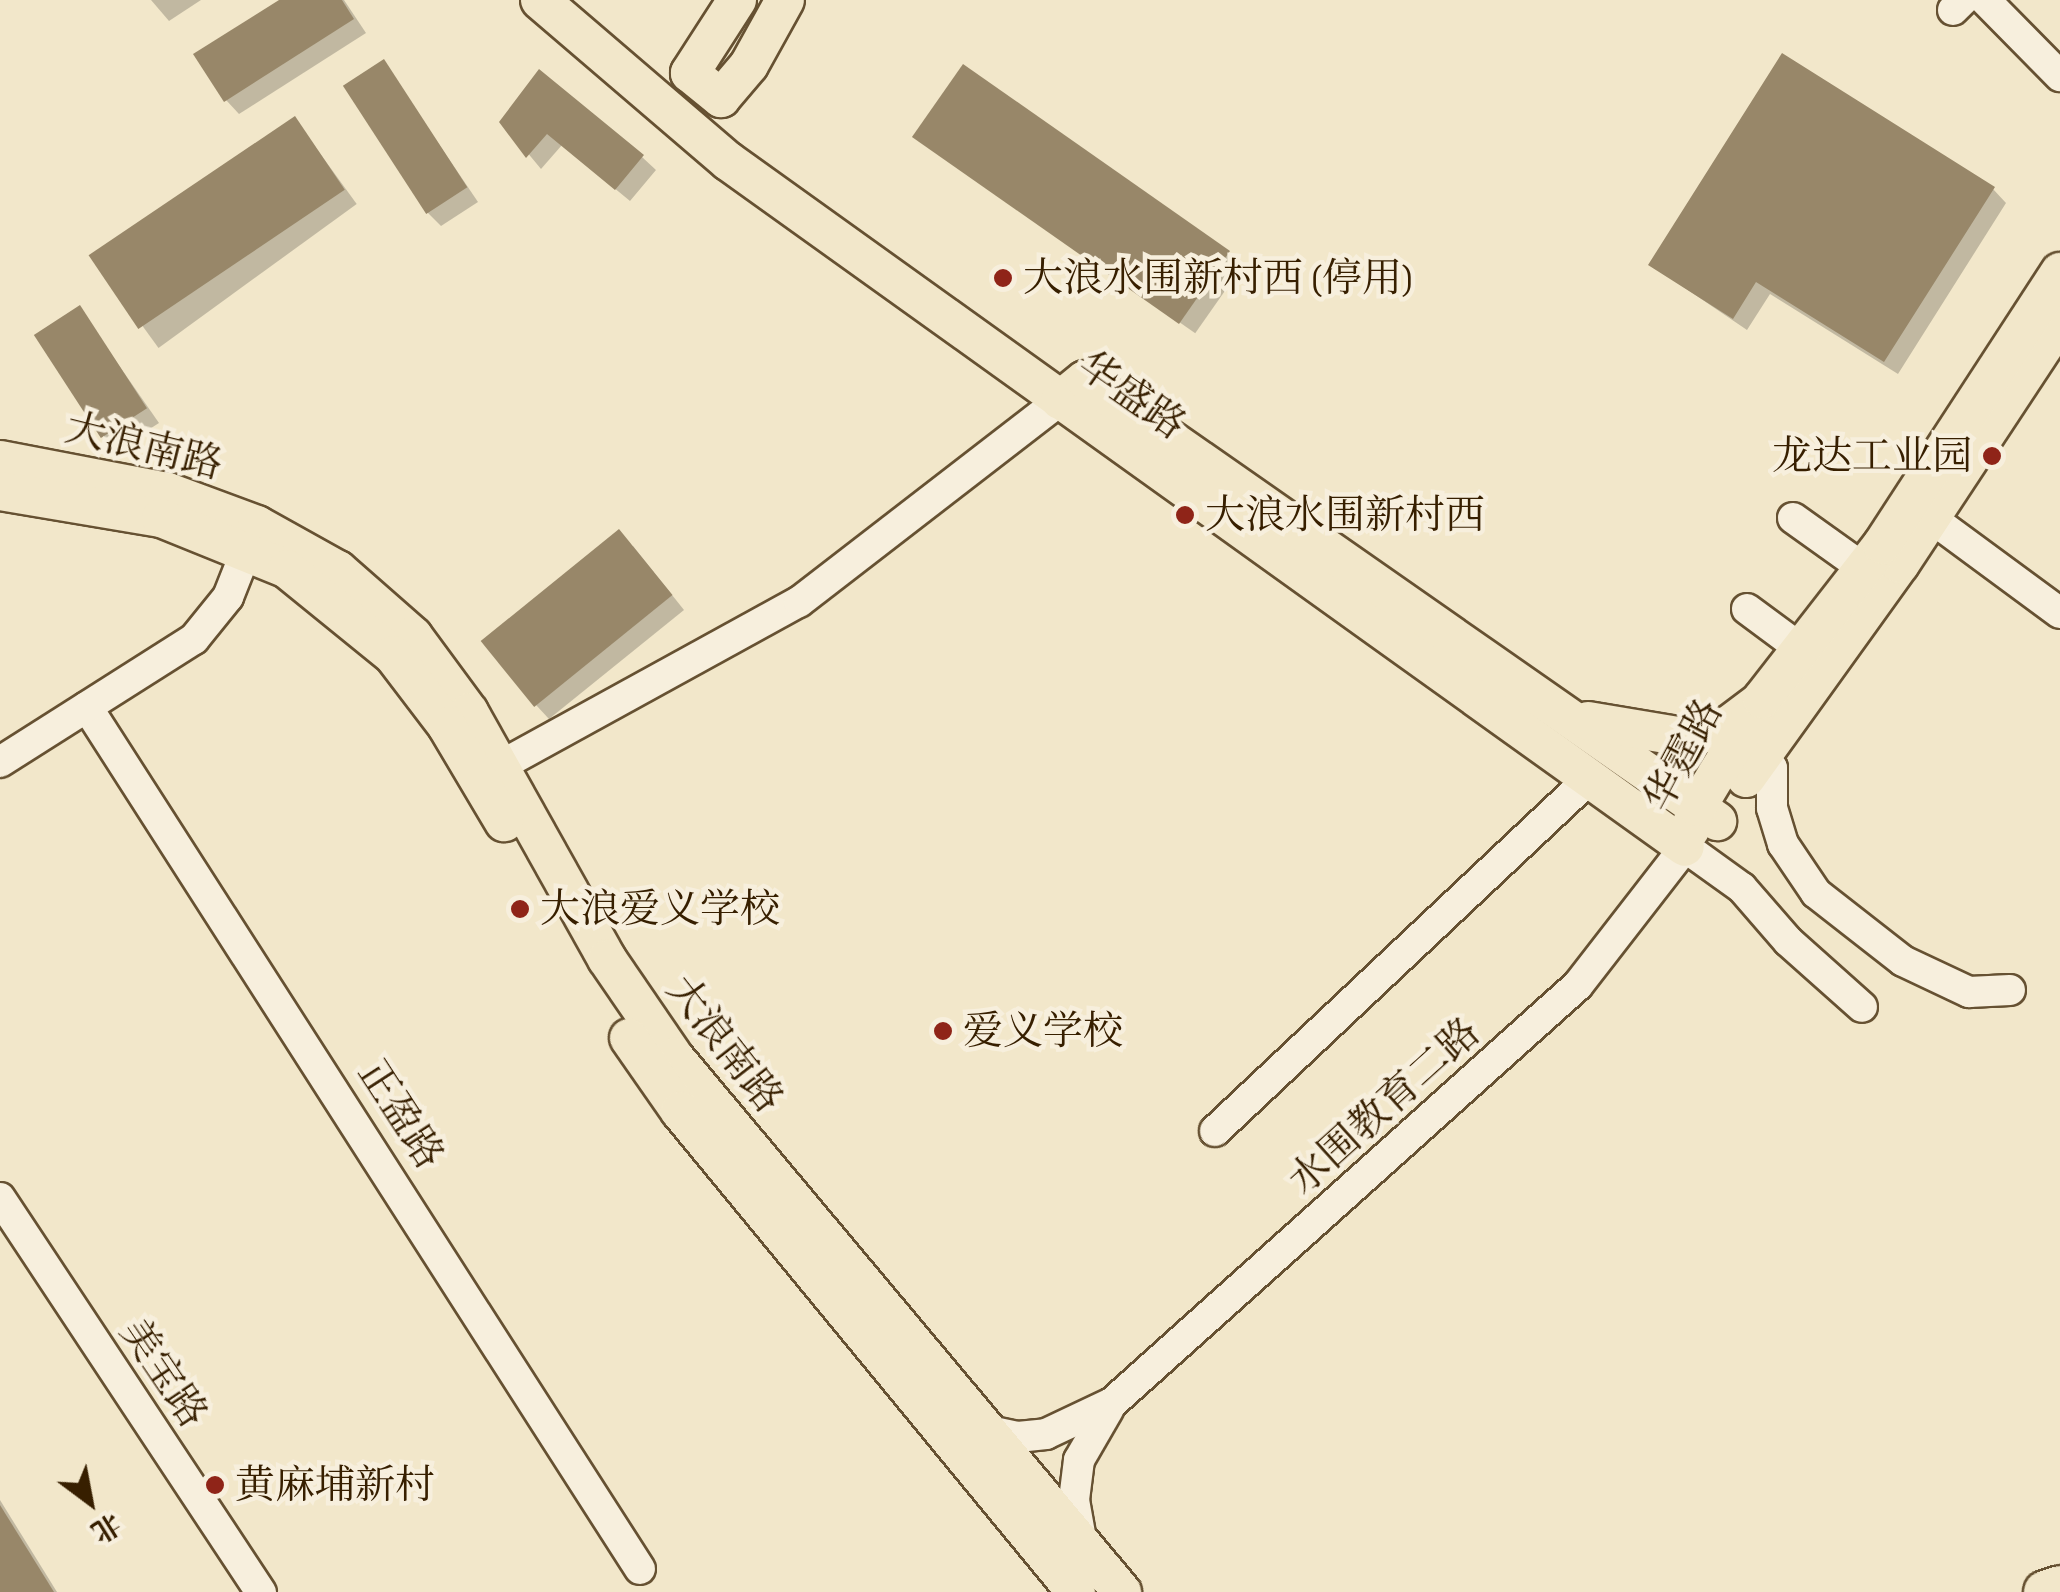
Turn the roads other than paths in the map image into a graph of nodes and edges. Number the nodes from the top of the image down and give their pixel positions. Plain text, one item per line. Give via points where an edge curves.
1 (540, 0) edge
2 (738, 0) edge
3 (785, 0) edge
4 (1985, 0) edge
5 (2060, 76) edge
6 (2060, 272) edge
7 (2060, 320) edge
8 (1073, 390) junction
9 (0, 460) edge
10 (0, 491) edge
11 (1794, 518) dead end
12 (1931, 518) junction
13 (252, 538) junction
14 (1863, 568) junction
15 (1746, 609) dead end
16 (2060, 613) edge
17 (1801, 650) junction
18 (1762, 699) junction
19 (88, 707) junction
20 (1564, 710) junction
21 (1761, 756) junction
22 (0, 762) edge
23 (502, 765) junction
24 (1591, 777) junction
25 (1707, 814) junction
26 (1685, 846) junction
27 (2010, 990) dead end
28 (1862, 1007) dead end
29 (1215, 1131) dead end
30 (0, 1198) edge
31 (1112, 1403) junction
32 (989, 1431) junction
33 (1082, 1544) junction
34 (640, 1570) dead end
35 (2060, 1587) edge
36 (260, 1592) edge
37 (1076, 1592) edge
38 (1122, 1592) edge
39 (2045, 1592) edge

1 - 8 main road, 华盛路 via 708,147
2 - 3 main road via 690,73 721,98 749,65
4 - 5 street
6 - 14 main road, 华霆路
7 - 12 main road, 华霆路
8 - 20 main road, 华盛路
8 - 23 street via 799,602
8 - 24 main road, 华盛路
9 - 13 main road, 大浪南路 via 168,492
10 - 13 main road, 大浪南路 via 104,504
11 - 14 street
12 - 16 street
12 - 21 main road, 华霆路
13 - 19 street via 215,619
13 - 23 main road, 大浪南路 via 325,561 378,602 440,669
13 - 37 main road, 大浪南路 via 349,614 421,689 498,812 580,965 680,1111
14 - 17 main road, 华霆路
15 - 17 street
17 - 18 main road, 华霆路
18 - 20 main road via 1729,725 1690,738 1634,732
18 - 25 main road, 华霆路
19 - 22 street
19 - 34 street, 正盈路
20 - 25 main road, 华盛路
21 - 25 main road, 华霆路
21 - 27 street via 1772,768 1772,808 1783,844 1816,892 1903,962 1968,992
23 - 32 main road, 大浪南路 via 607,960 674,1057
24 - 26 main road, 华盛路
24 - 29 street
25 - 26 main road, 华霆路
26 - 28 street via 1742,888
26 - 31 street, 水围教育二路 via 1578,985
30 - 36 street, 美宝路
31 - 32 street via 1046,1434 1018,1438
31 - 33 street via 1079,1460 1074,1500
32 - 33 main road, 大浪南路
33 - 38 main road, 大浪南路
35 - 39 highway

